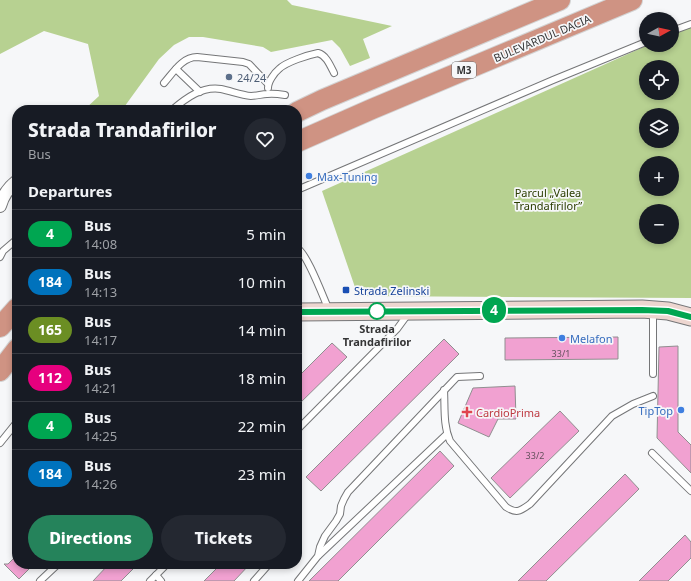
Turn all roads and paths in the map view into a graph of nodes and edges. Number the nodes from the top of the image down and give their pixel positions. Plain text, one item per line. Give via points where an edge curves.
1 (560, 0) edge
2 (632, 0) edge
3 (691, 24) edge
4 (679, 28) edge
5 (639, 45) edge
6 (176, 69) junction
7 (334, 73) dead end
8 (164, 83) dead end
9 (268, 84) junction
10 (200, 92) junction
11 (267, 94) junction
12 (285, 95) dead end
13 (179, 105) edge
14 (302, 110) edge
15 (302, 140) edge
16 (12, 184) edge
17 (302, 188) edge
18 (0, 206) edge
19 (12, 243) edge
20 (302, 252) edge
21 (0, 257) edge
22 (653, 310) junction
23 (410, 311) junction
24 (330, 312) junction
25 (302, 314) edge
26 (691, 317) edge
27 (12, 355) edge
28 (0, 371) edge
29 (653, 374) dead end
30 (480, 376) dead end
31 (444, 390) junction
32 (653, 396) dead end
33 (302, 425) edge
34 (12, 428) edge
35 (447, 434) junction
36 (0, 443) edge
37 (652, 453) dead end
38 (691, 491) edge
39 (318, 556) junction
40 (53, 569) edge
41 (162, 569) edge
42 (265, 569) edge
43 (156, 575) junction
44 (40, 581) edge
45 (150, 581) edge
46 (161, 581) edge
47 (254, 581) edge
48 (298, 581) edge

1 - 14 highway, M3
2 - 15 highway, BULEVARDUL DACIA / M3
3 - 4 lane
5 - 17 lane
6 - 8 lane
6 - 9 lane via 192,57 243,62 249,64
6 - 10 lane
7 - 9 lane via 326,58 318,53 279,68
9 - 11 lane
10 - 11 lane via 211,88 251,96
10 - 13 lane
11 - 12 lane
16 - 18 street
19 - 21 lane
20 - 24 lane
22 - 23 main road
22 - 26 main road
22 - 29 lane
23 - 24 main road
23 - 33 lane via 397,329
24 - 25 main road
27 - 28 highway
30 - 31 lane via 457,377
31 - 35 lane
31 - 39 lane via 348,492 340,514 325,536
32 - 35 lane via 612,416 530,504 521,510 515,511 506,507 450,441
34 - 36 lane
35 - 39 lane
37 - 38 lane
39 - 48 lane
40 - 44 lane
41 - 43 lane
42 - 47 lane
43 - 45 lane
43 - 46 lane

